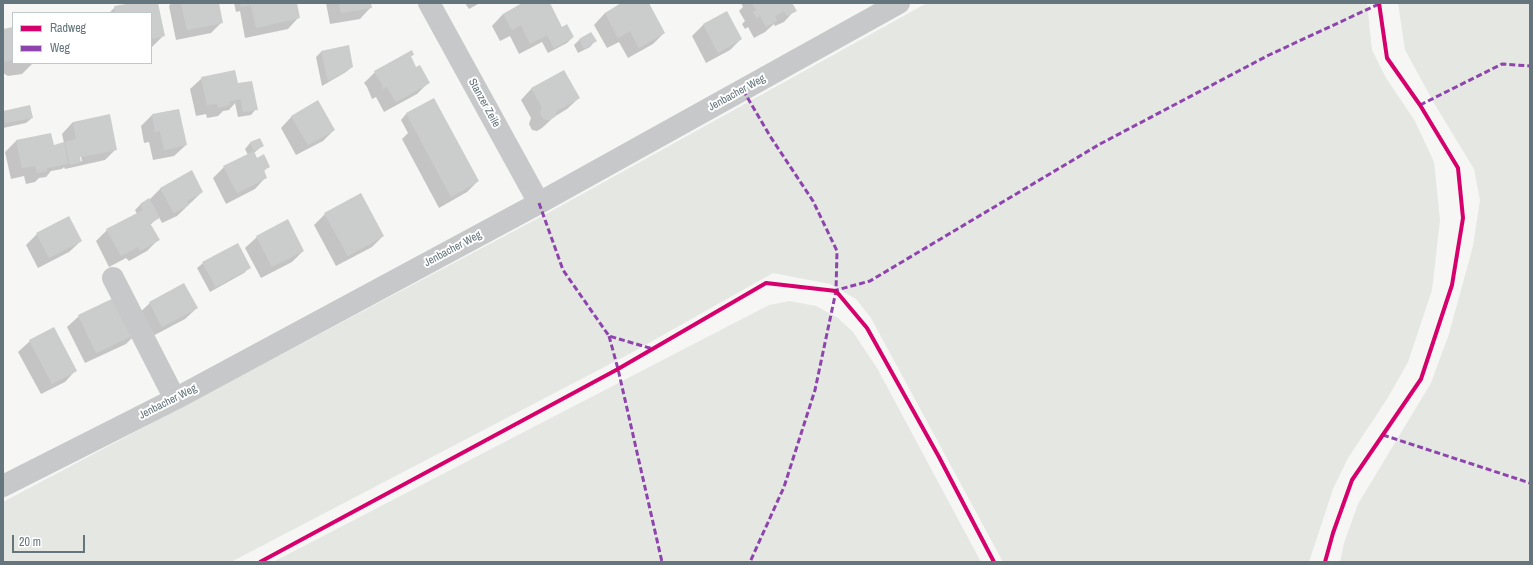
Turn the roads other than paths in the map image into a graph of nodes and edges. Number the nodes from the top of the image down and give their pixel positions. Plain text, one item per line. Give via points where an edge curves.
1 (429, 3) edge
2 (899, 3) edge
3 (539, 203) junction
4 (113, 278) dead end
5 (175, 399) junction
6 (3, 486) edge

1 - 3 street, Stanzer Zeile
2 - 3 street, Jenbacher Weg
3 - 5 street, Jenbacher Weg
4 - 5 street
5 - 6 street, Jenbacher Weg

